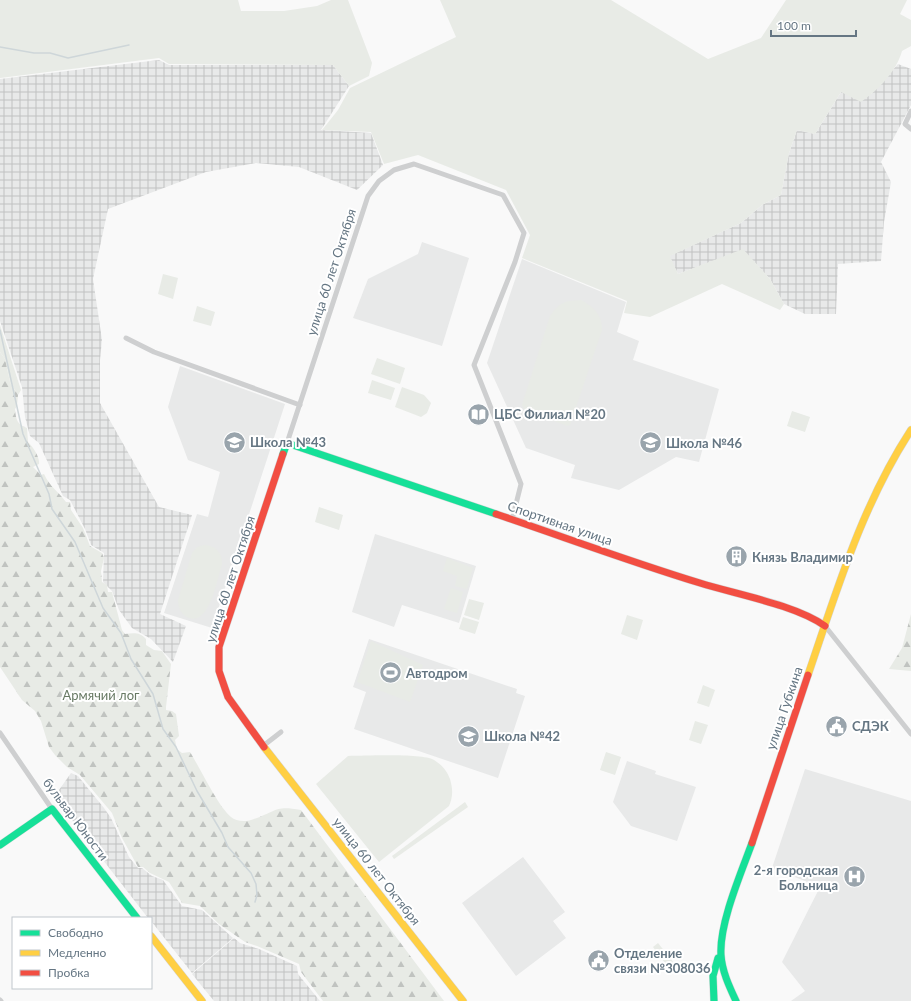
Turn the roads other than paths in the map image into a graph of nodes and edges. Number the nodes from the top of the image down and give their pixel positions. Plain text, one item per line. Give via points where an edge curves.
1 (911, 111) edge
2 (911, 129) edge
3 (126, 338) dead end
4 (300, 405) junction
5 (911, 430) edge
6 (288, 443) junction
7 (512, 520) junction
8 (825, 626) junction
9 (281, 732) dead end
10 (0, 733) edge
11 (911, 734) edge
12 (263, 746) junction
13 (52, 809) junction
14 (0, 846) edge
15 (136, 917) edge
16 (152, 937) edge
17 (719, 956) junction
18 (202, 1001) edge
19 (463, 1001) edge
20 (714, 1001) edge
21 (736, 1001) edge

1 - 2 street via 906,124
3 - 4 street via 154,352
4 - 6 street, улица 60 лет Октября
4 - 7 street, улица 60 лет Октября via 368,196 379,181 394,170 414,164 503,195 524,233 474,365 520,484
5 - 8 street, улица Губкина via 882,475 867,506
6 - 7 street, Спортивная улица
6 - 12 street, улица 60 лет Октября via 219,647 219,671 228,697
7 - 8 street, Спортивная улица via 699,583 796,611 818,620
8 - 11 street
8 - 17 street, улица Губкина via 724,925
9 - 12 street
10 - 13 street, бульвар Юности
12 - 19 street, улица 60 лет Октября
13 - 14 street
13 - 15 street, бульвар Юности
16 - 18 street
17 - 20 street via 713,976
17 - 21 street, улица Губкина

